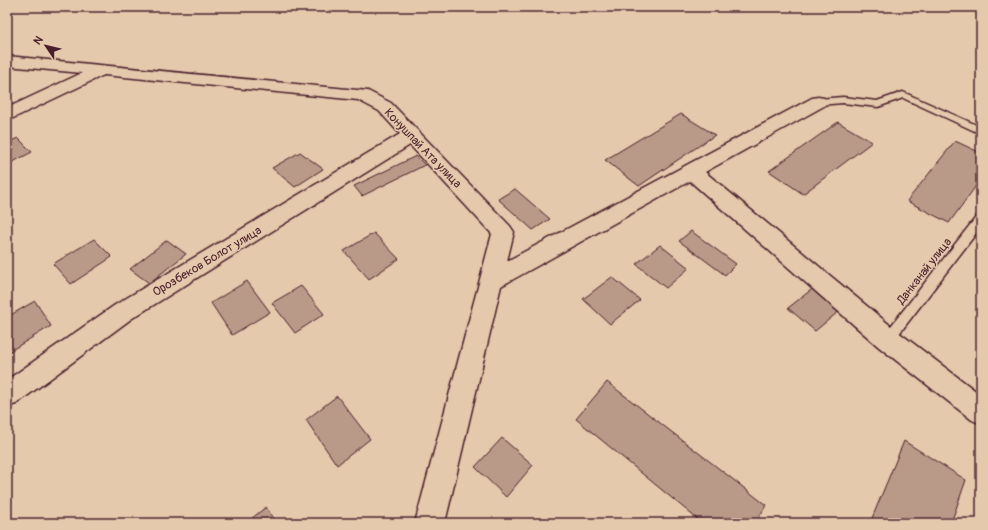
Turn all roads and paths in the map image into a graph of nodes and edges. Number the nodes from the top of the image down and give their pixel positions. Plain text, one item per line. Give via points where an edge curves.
1 (7, 61) edge
2 (101, 70) junction
3 (818, 102) joint
4 (7, 115) edge
5 (981, 131) edge
6 (412, 135) junction
7 (691, 171) junction
8 (981, 219) edge
9 (490, 281) junction
10 (888, 339) junction
11 (7, 395) edge
12 (981, 411) edge
13 (430, 523) edge

1 - 2 street, Конушпай Ата улица
2 - 4 street
2 - 6 street, Конушпай Ата улица via 362,95 385,107
3 - 5 lane via 843,100 878,104 903,95
3 - 7 street
6 - 9 street, Конушпай Ата улица via 502,232
6 - 11 street, Орозбеков Болот улица via 122,312
7 - 9 street
7 - 10 street
8 - 10 lane, Данканай улица
9 - 13 street, Конушпай Ата улица
10 - 12 street

